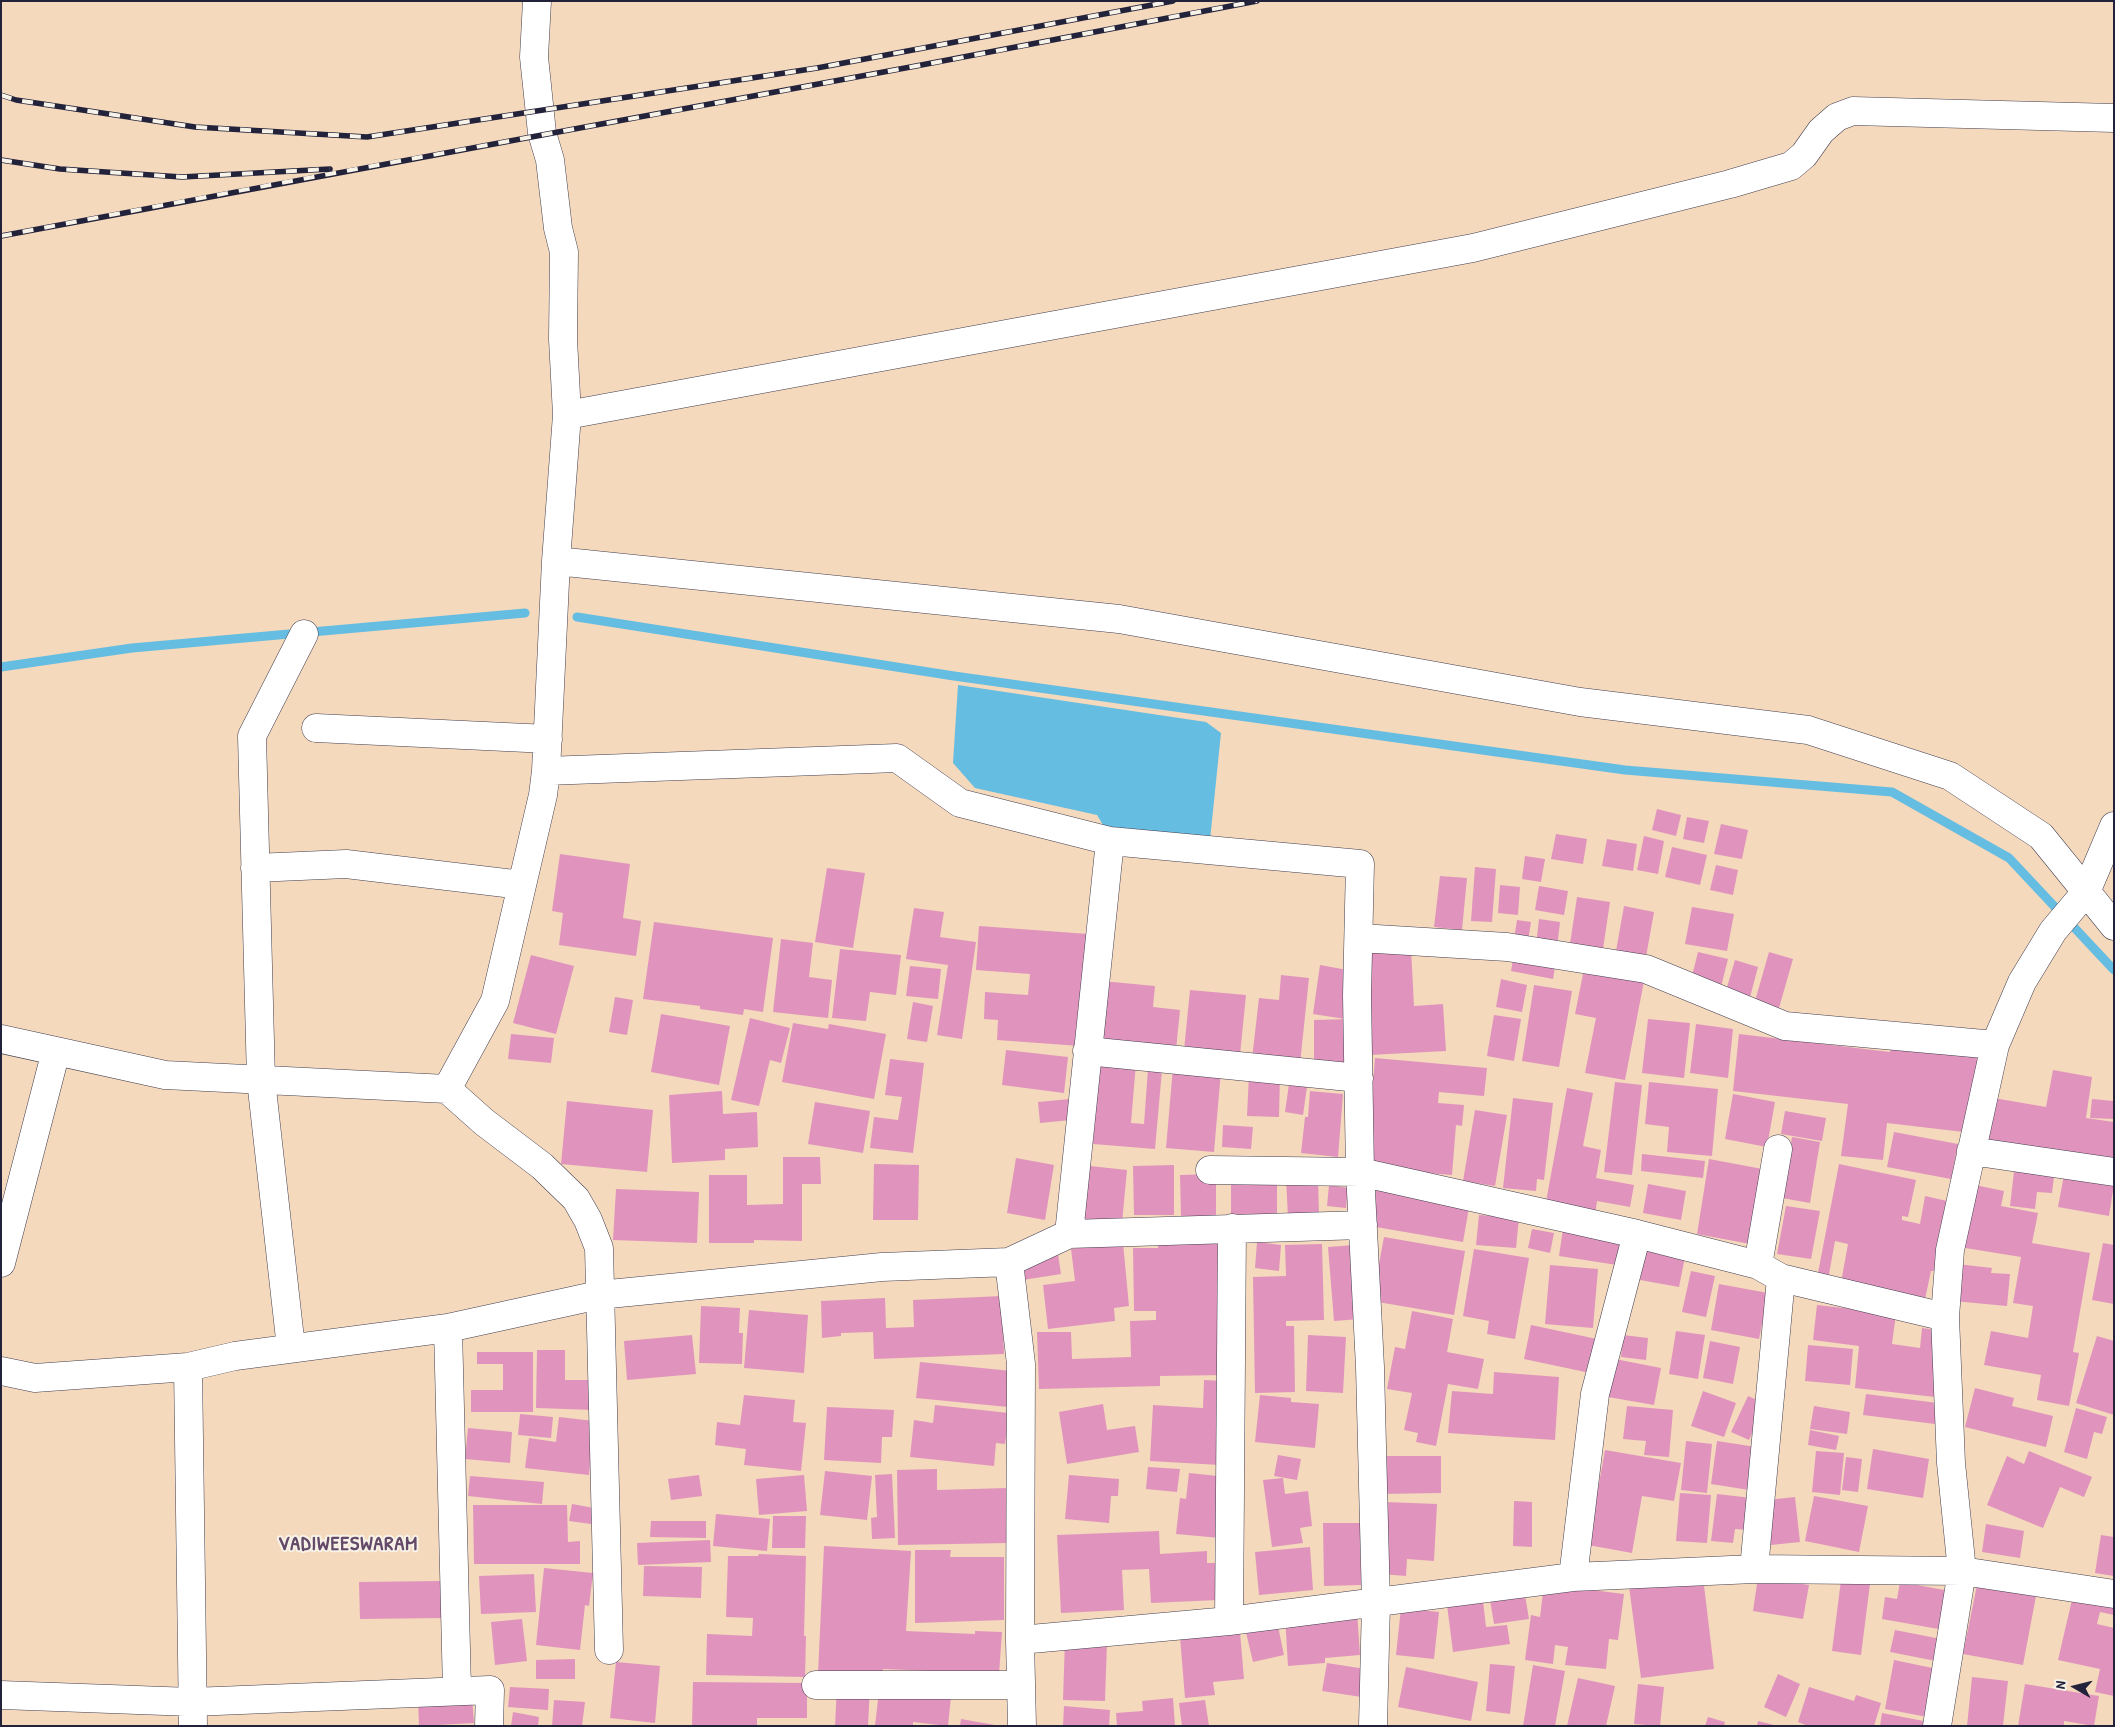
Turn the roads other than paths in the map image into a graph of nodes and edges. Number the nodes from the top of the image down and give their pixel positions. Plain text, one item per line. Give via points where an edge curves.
1 (537, 1) edge
2 (2114, 118) edge
3 (567, 415) junction
4 (556, 561) junction
5 (304, 634) dead end
6 (316, 728) dead end
7 (548, 739) junction
8 (546, 772) junction
9 (2114, 826) edge
10 (1110, 841) junction
11 (255, 868) junction
12 (522, 884) junction
13 (2070, 911) junction
14 (2114, 926) edge
15 (1360, 938) junction
16 (1, 1039) edge
17 (1995, 1045) junction
18 (56, 1051) junction
19 (1087, 1052) junction
20 (1359, 1078) junction
21 (261, 1080) junction
22 (447, 1089) junction
23 (1778, 1148) dead end
24 (1972, 1151) junction
25 (1210, 1170) dead end
26 (1360, 1172) junction
27 (2114, 1172) edge
28 (1363, 1225) junction
29 (1232, 1228) junction
30 (1069, 1234) junction
31 (1637, 1234) junction
32 (1009, 1262) junction
33 (1, 1263) edge
34 (1769, 1271) junction
35 (599, 1295) junction
36 (1945, 1317) junction
37 (448, 1328) junction
38 (291, 1348) junction
39 (188, 1367) junction
40 (1, 1371) edge
41 (1754, 1570) junction
42 (1962, 1571) junction
43 (1573, 1577) junction
44 (2114, 1594) edge
45 (1376, 1602) junction
46 (1229, 1621) junction
47 (1020, 1640) junction
48 (609, 1650) dead end
49 (816, 1685) dead end
50 (1021, 1686) junction
51 (457, 1690) junction
52 (1, 1695) edge
53 (193, 1714) edge
54 (489, 1726) edge
55 (1022, 1726) edge
56 (1373, 1726) edge
57 (1937, 1726) edge

1 - 3 street via 534,57 542,133 550,160 564,252 563,339
2 - 3 street via 1852,111 1837,117 1821,131 1804,155 1791,166 1473,248
3 - 4 street
4 - 7 street
4 - 13 street via 1119,619 1580,702 1808,730 1950,776 2042,836
5 - 11 street via 252,736
6 - 7 street
7 - 8 street
8 - 10 street via 897,758 960,803
8 - 12 street
9 - 13 street
10 - 15 street via 1360,864
10 - 19 street
11 - 12 street via 346,864
11 - 21 street
12 - 22 street via 495,1001
13 - 14 street
13 - 17 street via 2022,982
15 - 17 street via 1508,947 1646,969 1785,1026
15 - 20 street via 1357,995
16 - 18 street
17 - 24 street
18 - 21 street via 165,1075
18 - 33 street
19 - 20 street
19 - 30 street
20 - 26 street
21 - 22 street
21 - 38 street
22 - 35 street via 542,1166 576,1199 599,1248
23 - 34 street
24 - 27 street
24 - 36 street via 1950,1250
25 - 26 street
26 - 28 street
26 - 31 street
28 - 29 street
28 - 45 street
29 - 30 street
29 - 46 street
30 - 32 street
31 - 34 street
31 - 43 street via 1595,1394
32 - 35 street via 882,1267
32 - 47 street via 1020,1364
34 - 36 street
34 - 41 street
35 - 37 street
35 - 48 street
36 - 42 street via 1950,1463
37 - 38 street
37 - 51 street
38 - 39 street
39 - 40 street via 35,1378
39 - 53 street
41 - 42 street
41 - 43 street
42 - 44 street
42 - 57 street
43 - 45 street
45 - 46 street
45 - 56 street
46 - 47 street
47 - 50 street
49 - 50 street
50 - 55 street
51 - 53 street
51 - 54 street via 490,1690
52 - 53 street

